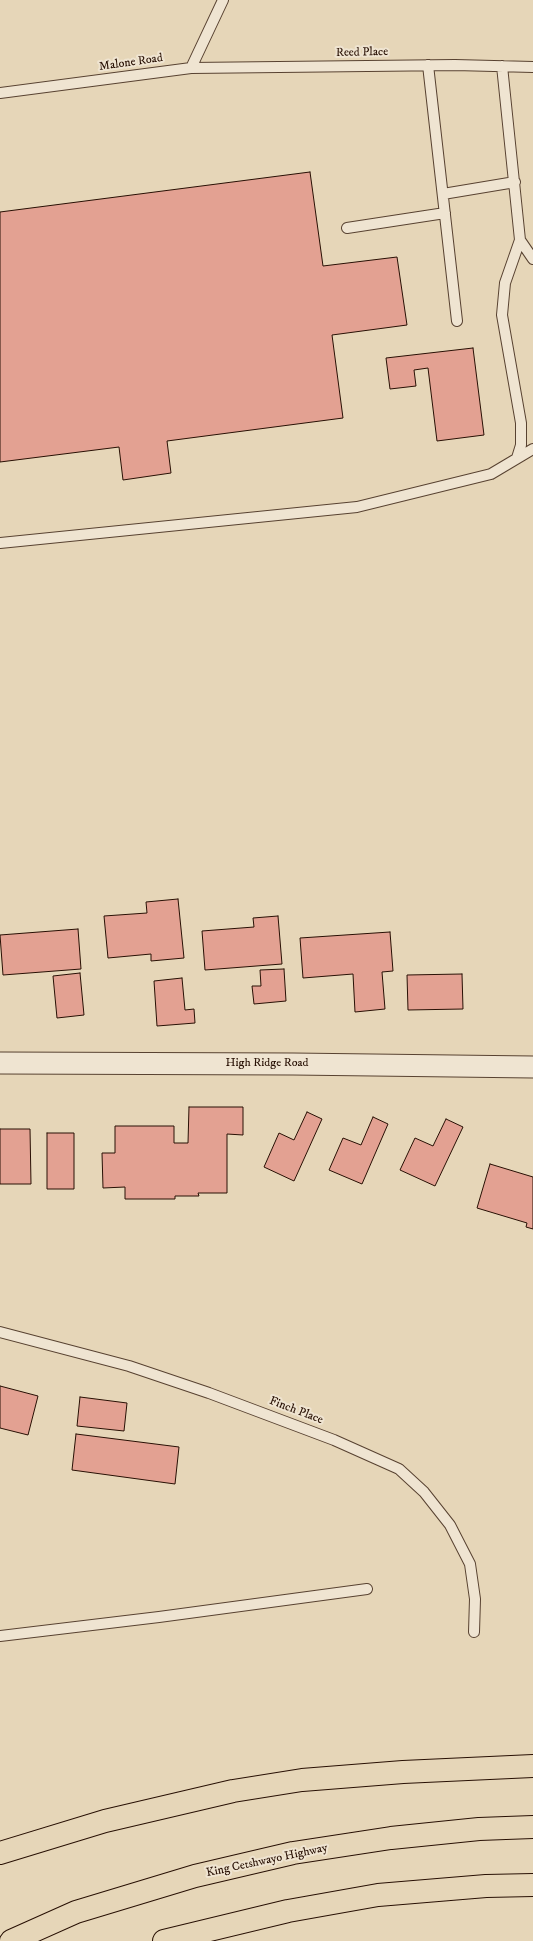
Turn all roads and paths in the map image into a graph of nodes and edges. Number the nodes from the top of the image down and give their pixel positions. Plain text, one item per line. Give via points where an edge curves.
1 (224, 0) edge
2 (428, 65) junction
3 (502, 66) junction
4 (533, 67) edge
5 (191, 68) junction
6 (0, 93) edge
7 (515, 182) junction
8 (443, 194) junction
9 (445, 214) junction
10 (347, 228) dead end
11 (520, 240) junction
12 (533, 259) edge
13 (457, 321) dead end
14 (533, 449) edge
15 (517, 458) junction
16 (0, 543) edge
17 (0, 1063) edge
18 (533, 1067) edge
19 (0, 1332) edge
20 (367, 1589) dead end
21 (474, 1632) dead end
22 (0, 1636) edge
23 (533, 1766) edge
24 (533, 1827) edge
25 (0, 1853) edge
26 (533, 1885) edge
27 (11, 1941) edge
28 (164, 1941) edge

1 - 5 lane
2 - 3 lane, Reed Place
2 - 5 lane, Reed Place
2 - 8 lane
3 - 4 lane, Reed Place
3 - 7 lane
5 - 6 lane, Malone Road
7 - 8 lane
7 - 11 lane
8 - 9 lane
9 - 10 lane
9 - 13 lane
11 - 12 lane
11 - 15 lane via 505,284 502,315 521,423 521,445
14 - 15 lane
15 - 16 lane via 491,474 356,507
17 - 18 street, High Ridge Road
19 - 21 lane, Finch Place via 129,1366 209,1393 334,1440 399,1469 424,1492 450,1525 470,1564 475,1599
20 - 22 lane
23 - 25 highway via 302,1780 233,1791 105,1821
24 - 27 highway, King Cetshwayo Highway via 479,1829 391,1838 293,1853 195,1876 76,1912
26 - 28 highway via 486,1886 378,1895 288,1911

